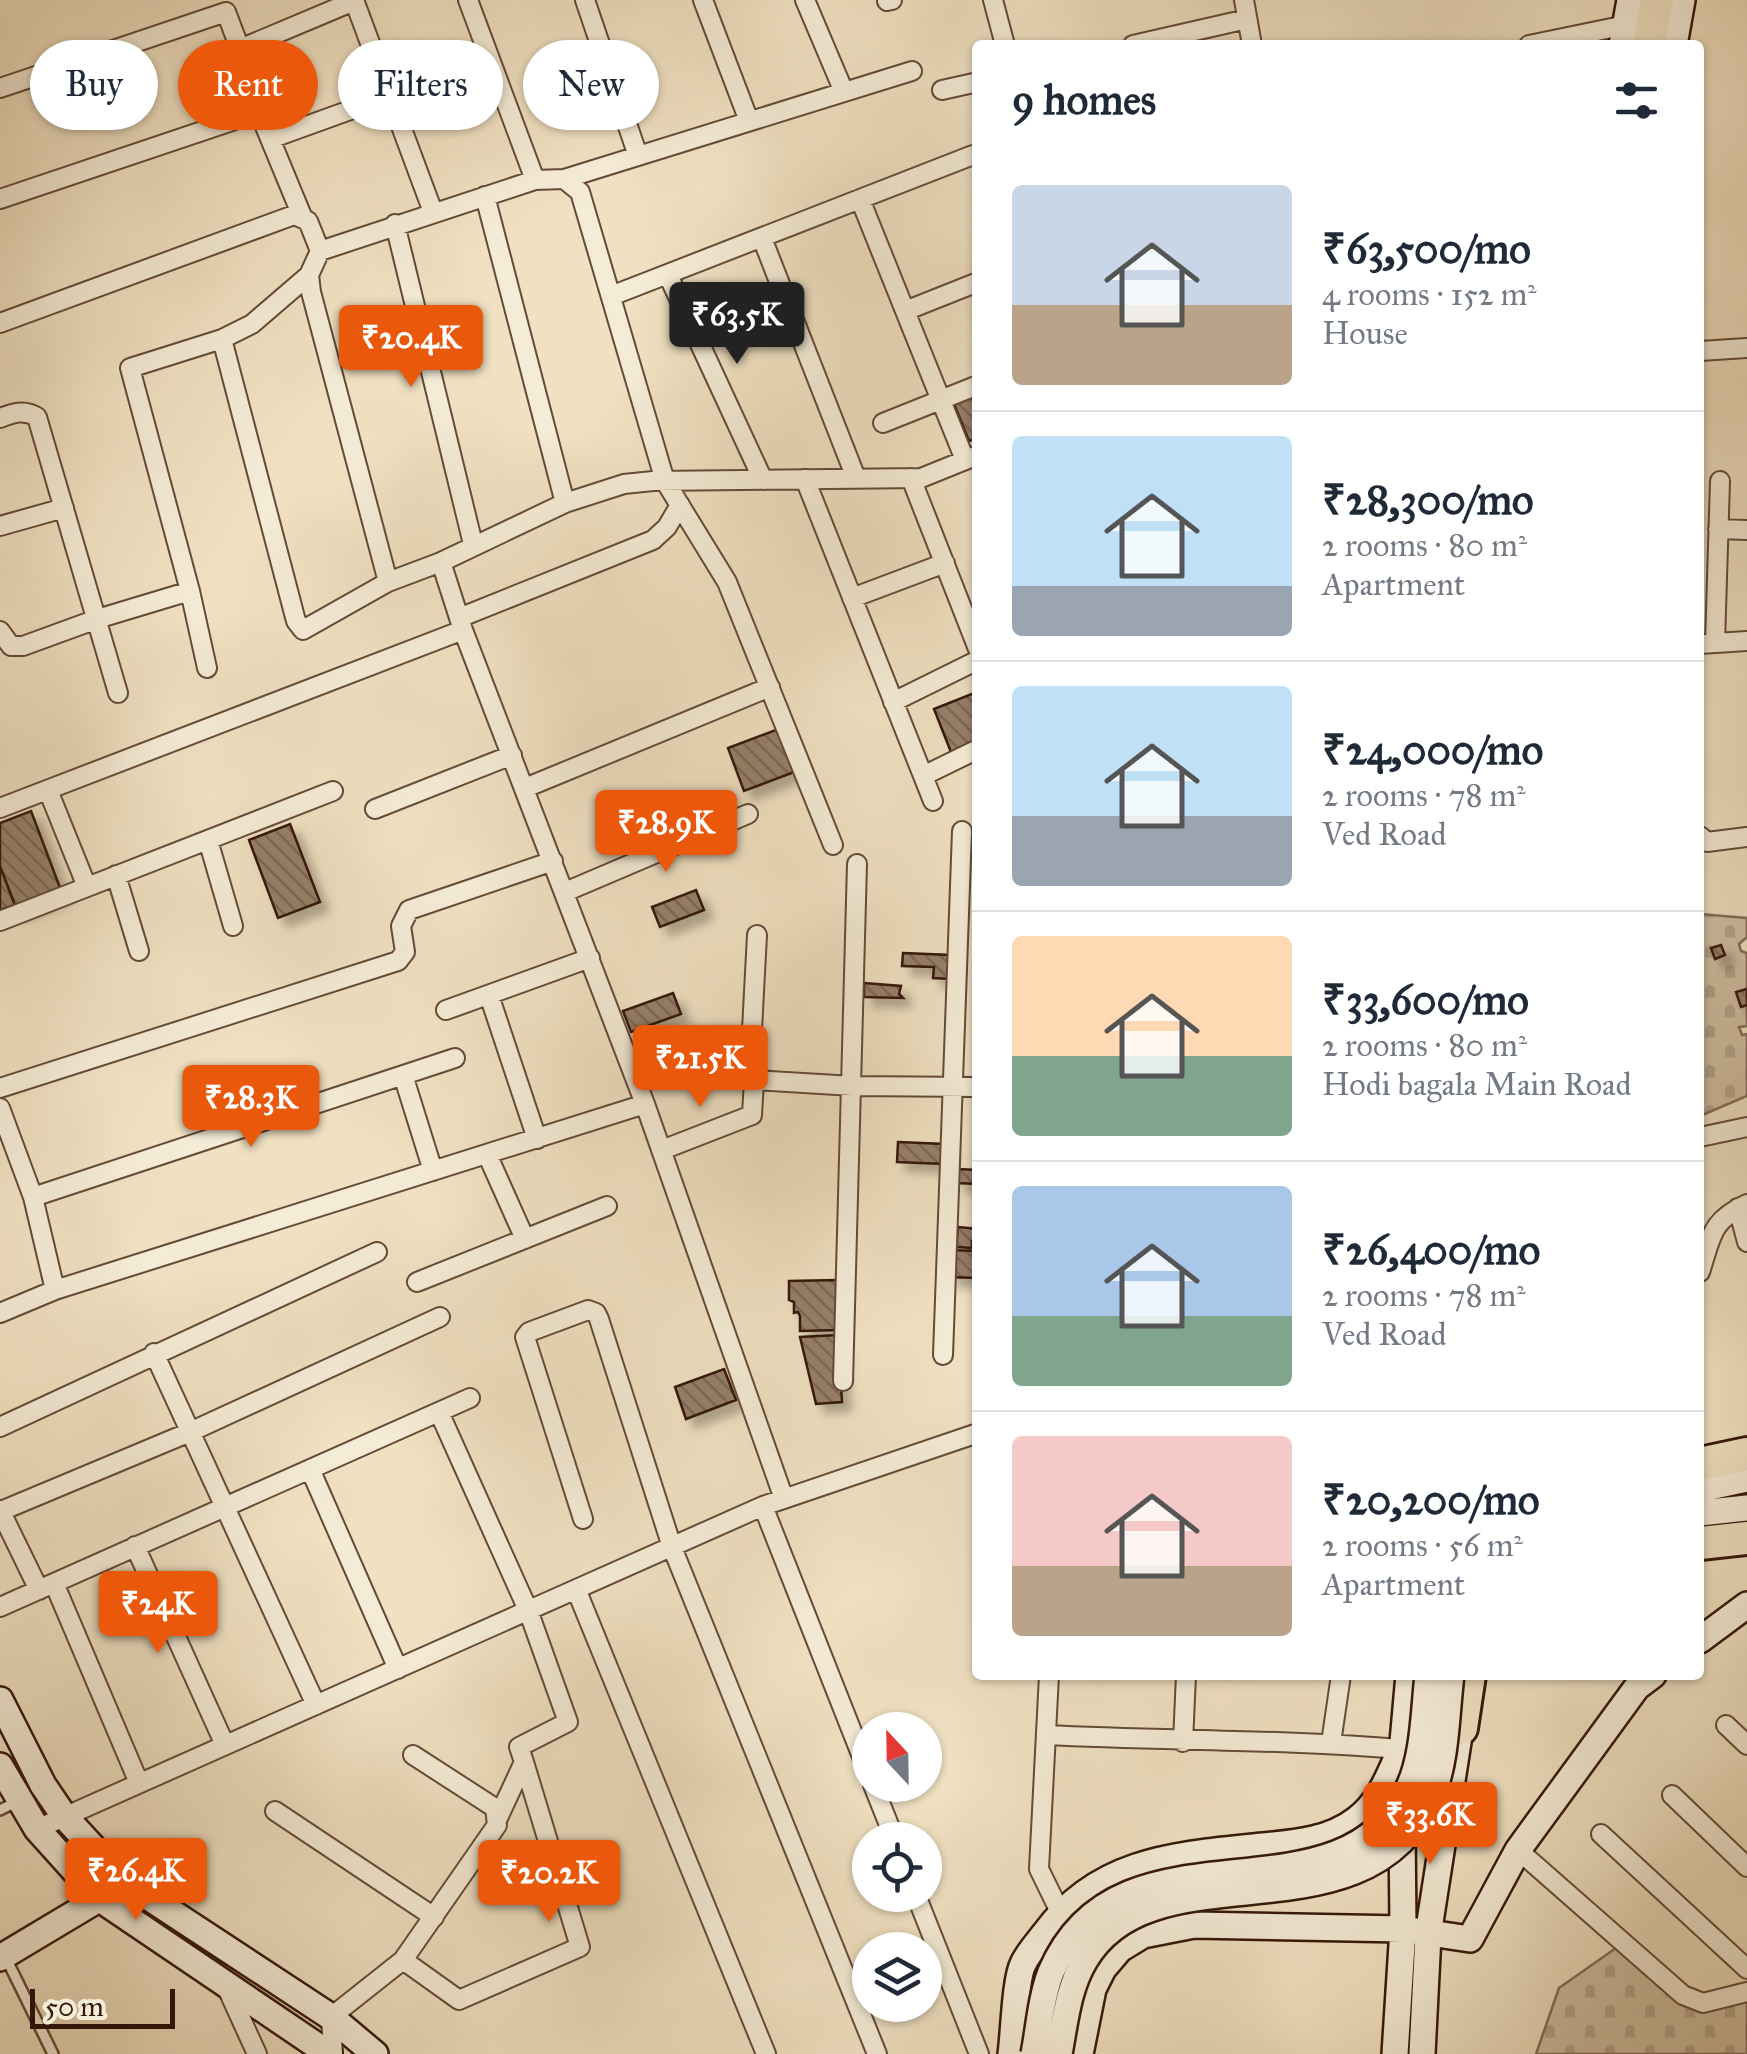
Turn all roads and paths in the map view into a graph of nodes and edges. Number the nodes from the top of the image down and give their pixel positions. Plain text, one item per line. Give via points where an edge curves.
1 (354, 0) edge
2 (468, 0) edge
3 (585, 0) edge
4 (703, 0) edge
5 (805, 0) edge
6 (993, 0) edge
7 (1656, 0) edge
8 (1674, 0) edge
9 (1682, 0) edge
10 (1246, 9) edge
11 (1632, 29) edge
12 (369, 40) edge
13 (1005, 40) edge
14 (1149, 40) edge
15 (1251, 40) edge
16 (1561, 40) edge
17 (1667, 40) edge
18 (1675, 40) edge
19 (912, 71) dead end
20 (972, 83) edge
21 (0, 88) edge
22 (942, 90) dead end
23 (844, 92) junction
24 (338, 114) edge
25 (749, 121) junction
26 (402, 130) edge
27 (270, 139) junction
28 (972, 155) edge
29 (638, 156) junction
30 (564, 179) junction
31 (535, 180) junction
32 (484, 196) junction
33 (0, 199) edge
34 (860, 200) junction
35 (432, 212) junction
36 (302, 216) junction
37 (395, 224) junction
38 (762, 238) junction
39 (320, 252) junction
40 (668, 274) junction
41 (309, 275) junction
42 (972, 284) edge
43 (611, 296) junction
44 (905, 311) junction
45 (0, 323) edge
46 (222, 338) junction
47 (1747, 348) edge
48 (1704, 351) edge
49 (972, 387) edge
50 (941, 400) junction
51 (0, 418) edge
52 (883, 423) dead end
53 (971, 458) edge
54 (856, 478) junction
55 (912, 478) junction
56 (805, 479) junction
57 (763, 480) junction
58 (665, 481) junction
59 (1720, 481) dead end
60 (565, 503) junction
61 (680, 505) junction
62 (64, 508) junction
63 (0, 526) edge
64 (1718, 528) junction
65 (1747, 530) edge
66 (474, 544) junction
67 (441, 562) junction
68 (944, 563) junction
69 (388, 582) junction
70 (190, 591) junction
71 (852, 598) junction
72 (97, 619) junction
73 (461, 624) junction
74 (0, 630) edge
75 (972, 634) edge
76 (1747, 641) edge
77 (1708, 644) edge
78 (972, 663) edge
79 (207, 668) dead end
80 (770, 687) junction
81 (118, 692) dead end
82 (893, 702) junction
83 (972, 752) edge
84 (512, 755) junction
85 (923, 776) junction
86 (525, 788) junction
87 (48, 790) junction
88 (333, 791) dead end
89 (933, 801) dead end
90 (0, 808) edge
91 (375, 809) dead end
92 (748, 814) dead end
93 (962, 831) dead end
94 (1747, 837) edge
95 (1704, 839) edge
96 (208, 840) junction
97 (833, 845) dead end
98 (553, 860) junction
99 (856, 864) dead end
100 (116, 876) junction
101 (86, 887) junction
102 (564, 892) junction
103 (0, 921) edge
104 (233, 926) dead end
105 (757, 935) dead end
106 (139, 951) dead end
107 (590, 958) junction
108 (489, 995) junction
109 (446, 1010) dead end
110 (455, 1058) dead end
111 (404, 1075) junction
112 (754, 1080) junction
113 (853, 1086) junction
114 (955, 1086) junction
115 (972, 1087) edge
116 (0, 1088) edge
117 (646, 1104) junction
118 (0, 1108) edge
119 (1747, 1126) edge
120 (1704, 1136) edge
121 (537, 1138) junction
122 (662, 1150) junction
123 (487, 1154) junction
124 (433, 1171) junction
125 (33, 1197) junction
126 (607, 1206) dead end
127 (1742, 1206) edge
128 (525, 1239) junction
129 (1747, 1242) edge
130 (377, 1252) dead end
131 (1704, 1261) edge
132 (416, 1282) dead end
133 (55, 1290) junction
134 (0, 1313) edge
135 (440, 1317) dead end
136 (154, 1353) junction
137 (943, 1355) dead end
138 (843, 1382) dead end
139 (470, 1398) dead end
140 (439, 1412) junction
141 (0, 1426) edge
142 (190, 1432) junction
143 (972, 1435) edge
144 (1747, 1454) edge
145 (1704, 1463) edge
146 (310, 1469) junction
147 (1747, 1480) edge
148 (1704, 1488) edge
149 (784, 1499) junction
150 (224, 1506) junction
151 (763, 1506) junction
152 (1747, 1508) edge
153 (0, 1510) edge
154 (1704, 1513) edge
155 (583, 1519) dead end
156 (1747, 1538) edge
157 (1704, 1543) edge
158 (134, 1546) junction
159 (672, 1547) junction
160 (47, 1586) junction
161 (576, 1590) junction
162 (1747, 1605) edge
163 (0, 1608) edge
164 (528, 1610) junction
165 (1704, 1637) edge
166 (398, 1669) junction
167 (1049, 1680) edge
168 (1186, 1680) edge
169 (1340, 1680) edge
170 (1408, 1680) edge
171 (1427, 1680) edge
172 (1450, 1680) edge
173 (1467, 1680) edge
174 (1646, 1680) edge
175 (0, 1700) edge
176 (316, 1705) junction
177 (1726, 1725) dead end
178 (1461, 1728) joint
179 (852, 1731) edge
180 (1046, 1736) junction
181 (1183, 1742) junction
182 (1331, 1743) junction
183 (225, 1745) junction
184 (1747, 1745) edge
185 (1400, 1749) junction
186 (413, 1755) dead end
187 (524, 1762) junction
188 (0, 1766) edge
189 (140, 1783) junction
190 (1672, 1795) dead end
191 (9, 1805) edge
192 (275, 1812) dead end
193 (64, 1816) junction
194 (498, 1818) junction
195 (36, 1829) junction
196 (1602, 1834) dead end
197 (1518, 1850) junction
198 (1747, 1867) edge
199 (124, 1882) junction
200 (100, 1899) junction
201 (923, 1912) edge
202 (1060, 1912) junction
203 (434, 1916) junction
204 (1416, 1932) junction
205 (2, 1957) edge
206 (403, 1960) junction
207 (1110, 1960) junction
208 (1747, 1968) edge
209 (223, 1981) junction
210 (1747, 1992) edge
211 (331, 2017) junction
212 (53, 2054) edge
213 (257, 2054) edge
214 (331, 2054) edge
215 (374, 2054) edge
216 (766, 2054) edge
217 (877, 2054) edge
218 (979, 2054) edge
219 (1012, 2054) edge
220 (1034, 2054) edge
221 (1058, 2054) edge
222 (1080, 2054) edge
223 (1396, 2054) edge
224 (1422, 2054) edge

1 - 12 street
1 - 21 street via 240,49 226,12
2 - 31 street
3 - 29 street
4 - 25 street
5 - 23 street
6 - 13 street
7 - 11 highway
8 - 17 highway
9 - 18 main road
10 - 14 street
10 - 15 street
11 - 16 street
19 - 23 street
20 - 22 street
23 - 25 street
24 - 27 street
25 - 29 street
26 - 35 street
27 - 33 street via 259,112
27 - 36 street
28 - 34 street
29 - 30 street
30 - 31 street
30 - 43 street via 580,192
31 - 32 street
32 - 35 street
32 - 60 street
34 - 38 street
34 - 44 street
35 - 37 street
36 - 39 street
36 - 45 street
37 - 39 street
37 - 66 street
38 - 40 street
38 - 54 street
39 - 41 street
40 - 43 street
40 - 57 street
41 - 46 street via 252,324
41 - 69 street
42 - 44 street
43 - 58 street
44 - 50 street
46 - 69 street via 299,627 311,627
46 - 70 street via 130,368
47 - 48 street
49 - 50 street
50 - 52 street
50 - 53 street
51 - 62 street via 17,412 37,417
53 - 55 street
54 - 55 street
54 - 56 street
55 - 68 street
56 - 57 street
56 - 71 street
57 - 58 street
58 - 60 street via 624,484
58 - 61 street
59 - 64 street
60 - 66 street
61 - 73 street via 653,540
61 - 80 street via 727,582
62 - 63 street
62 - 72 street
64 - 65 street
64 - 77 street
66 - 67 street
67 - 69 street
67 - 73 street
68 - 71 street
68 - 75 street
70 - 72 street
70 - 79 street
71 - 82 street
72 - 74 street via 23,646 11,646
72 - 81 street
73 - 84 street
73 - 87 street
76 - 77 street
78 - 82 street
80 - 86 street
80 - 97 street
82 - 85 street
83 - 85 street
84 - 86 street
84 - 91 street
85 - 89 street
86 - 98 street
87 - 90 street
87 - 101 street
88 - 96 street
92 - 102 street
93 - 114 street
94 - 95 street
96 - 100 street
96 - 104 street
98 - 102 street
98 - 116 street via 409,910 402,918 405,952 398,960
99 - 113 street
100 - 101 street
100 - 106 street
101 - 103 street
102 - 107 street
105 - 112 street
107 - 108 street
107 - 117 street
108 - 109 street
108 - 121 street
110 - 111 street
111 - 124 street
111 - 125 street
112 - 113 street
112 - 122 street via 752,1115
113 - 114 street
113 - 138 street
114 - 115 street
114 - 137 street
117 - 121 street
117 - 122 street
118 - 125 street
119 - 120 street
121 - 123 street
122 - 149 street
123 - 124 street
123 - 128 street
124 - 133 street
125 - 133 street
126 - 128 street
127 - 129 street
127 - 131 street via 1718,1222
128 - 132 street
130 - 136 street
133 - 134 street
135 - 142 street
136 - 141 street
136 - 142 street
139 - 140 street
140 - 146 street
140 - 164 street
142 - 150 street
142 - 153 street
143 - 149 street
144 - 145 highway
146 - 150 street
146 - 166 street
147 - 148 main road
149 - 151 street
150 - 158 street
150 - 176 street
151 - 159 street
151 - 179 street
152 - 154 main road
153 - 160 street
155 - 159 street via 526,1338 588,1310 599,1318
156 - 157 highway
158 - 160 street
158 - 183 street
159 - 161 street
159 - 217 street
160 - 163 street
160 - 189 street
161 - 164 street
161 - 216 street
162 - 165 main road
164 - 166 street
164 - 187 street via 568,1722 519,1746
166 - 176 street
167 - 180 street
168 - 181 street
169 - 182 street
170 - 185 main road
171 - 220 main road, bridge via 1410,1786 1378,1829 1359,1844 1306,1864 1188,1876 1120,1895 1091,1916 1051,1972
172 - 221 main road, bridge via 1431,1796 1392,1848 1339,1878 1190,1899 1133,1917 1107,1935 1074,1981
173 - 178 highway
174 - 197 main road
175 - 193 main road
176 - 183 street
177 - 184 street
178 - 204 main road
180 - 181 street
180 - 202 street via 1038,1869
181 - 182 street
182 - 185 street
183 - 189 street
185 - 202 main road via 1380,1795 1358,1819 1331,1834 1163,1857 1092,1887
185 - 204 main road
186 - 194 street via 494,1808
187 - 194 street
187 - 206 street via 580,1947 459,2000
188 - 191 main road
189 - 193 street
190 - 198 street
191 - 195 main road
192 - 203 street
193 - 195 street
193 - 199 main road
194 - 203 street
195 - 200 main road
196 - 208 street
197 - 204 main road via 1470,1939
197 - 210 street via 1683,1995 1703,2003
199 - 200 main road
199 - 211 main road
200 - 205 main road
200 - 209 main road
201 - 218 street
202 - 207 street
202 - 219 main road via 1022,1965
203 - 206 street
204 - 207 main road via 1194,1924 1143,1935
204 - 223 main road
204 - 224 main road
205 - 212 lane
206 - 211 street
207 - 222 main road via 1093,1989
209 - 213 street
209 - 214 main road
211 - 214 street
211 - 215 main road

